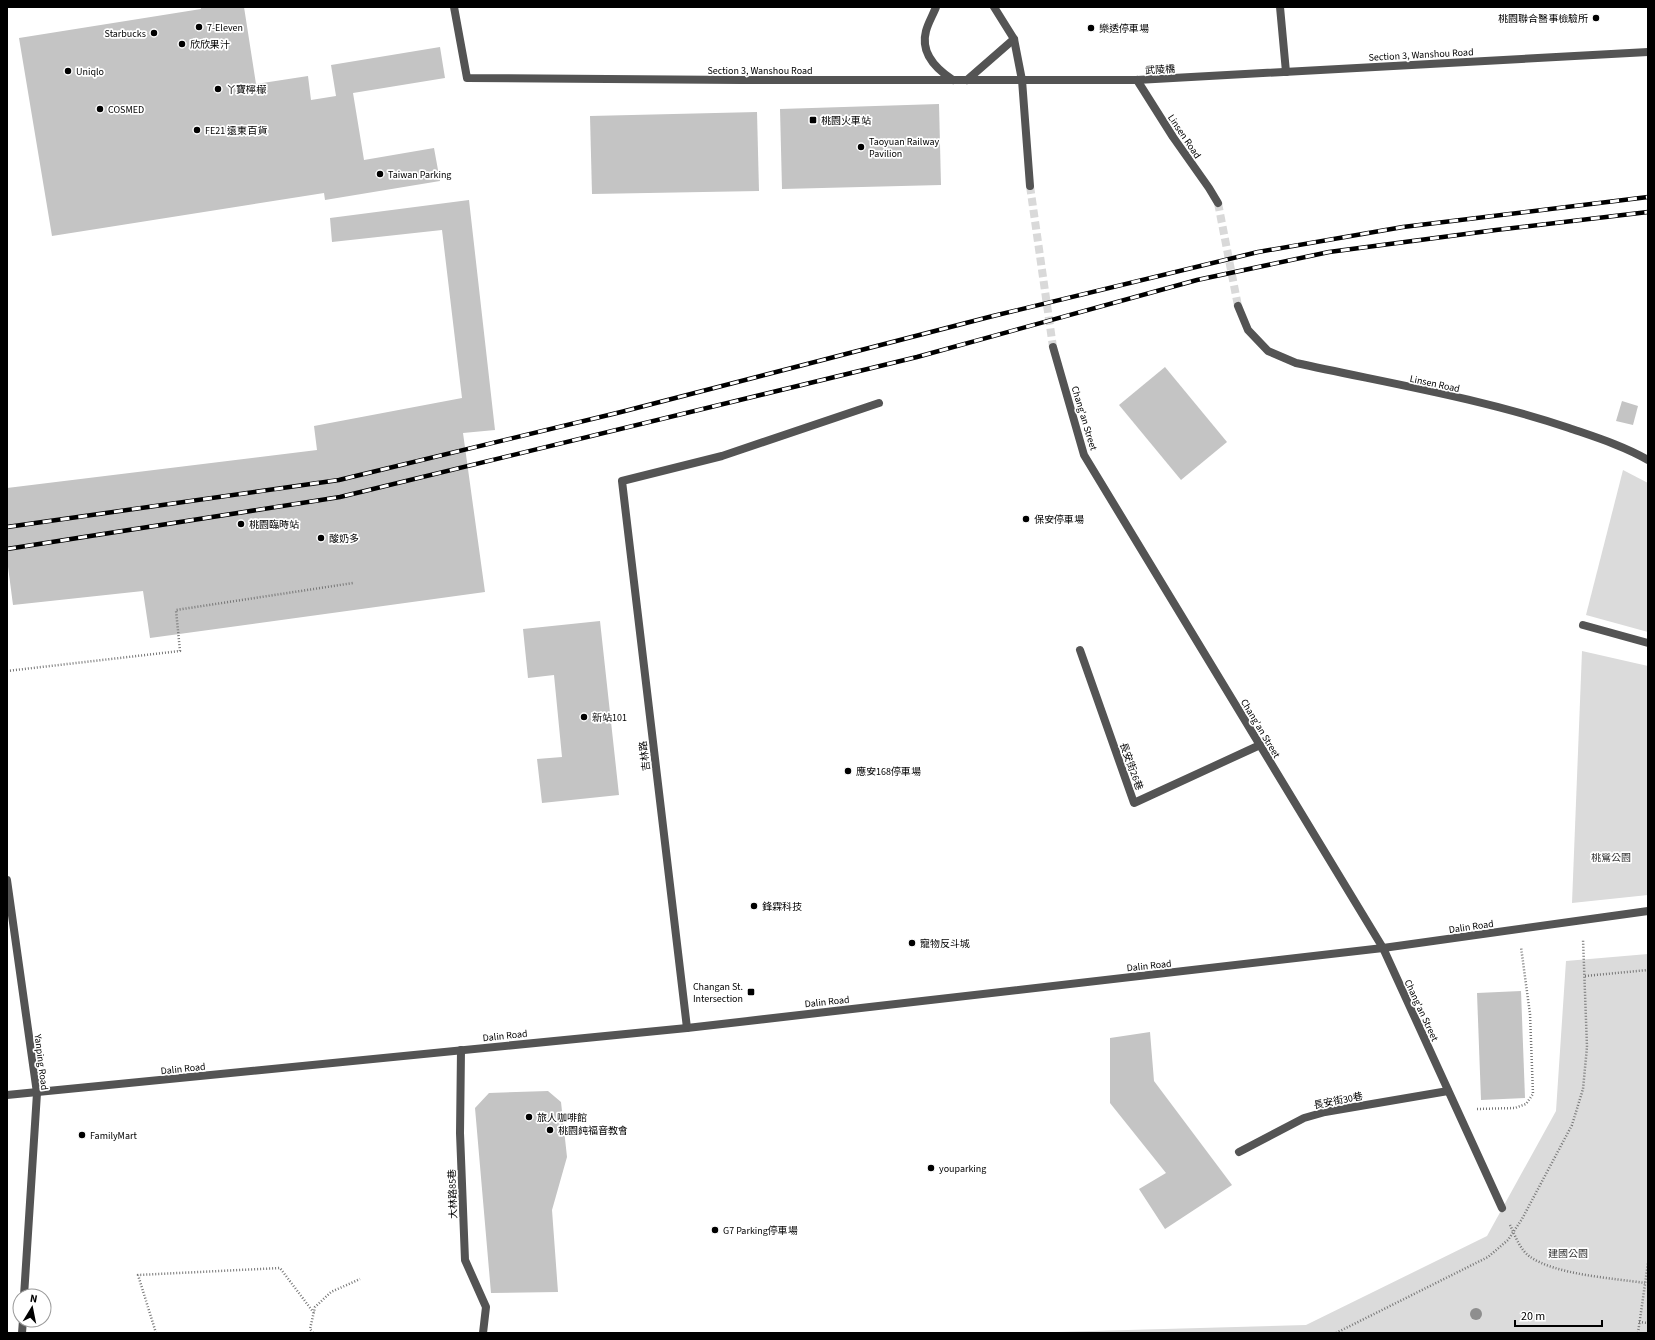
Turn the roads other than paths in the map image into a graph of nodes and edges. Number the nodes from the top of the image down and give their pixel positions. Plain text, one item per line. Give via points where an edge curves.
1 (454, 7) edge
2 (936, 7) edge
3 (994, 7) edge
4 (1280, 7) edge
5 (1014, 39) junction
6 (1648, 52) edge
7 (1286, 72) junction
8 (1195, 77) joint
9 (953, 80) junction
10 (967, 80) junction
11 (1022, 80) junction
12 (1126, 80) joint
13 (1137, 80) junction
14 (1030, 186) tunnel mouth
15 (1218, 203) tunnel mouth
16 (1238, 306) tunnel mouth
17 (1053, 348) tunnel mouth
18 (879, 403) dead end
19 (1648, 460) edge
20 (1583, 625) dead end
21 (1648, 642) edge
22 (1080, 650) dead end
23 (1260, 745) junction
24 (7, 880) edge
25 (1648, 911) edge
26 (1383, 948) junction
27 (687, 1028) junction
28 (461, 1050) junction
29 (1448, 1091) junction
30 (37, 1093) junction
31 (7, 1095) edge
32 (1239, 1152) dead end
33 (1502, 1208) road end
34 (25, 1288) edge
35 (483, 1333) edge

1 - 9 street, Section 3, Wanshou Road via 467,78
2 - 9 street via 926,31 925,44 934,64
3 - 5 street
4 - 7 street
5 - 10 street
5 - 11 street
6 - 7 street, Section 3, Wanshou Road
7 - 8 street, Section 3, Wanshou Road
8 - 13 street, 武陵橋
9 - 10 street, Section 3, Wanshou Road
10 - 11 street, Section 3, Wanshou Road
11 - 12 street, Section 3, Wanshou Road
11 - 14 street
12 - 13 street, 武陵橋
13 - 15 street, Linsen Road
16 - 19 street, Linsen Road via 1248,330 1268,351 1296,363 1535,417 1591,436
17 - 23 street, Chang'an Street via 1084,455
18 - 27 street, 吉林路 via 722,456 622,481
20 - 21 street
22 - 23 street, 長安街26巷 via 1134,803
23 - 26 street, Chang'an Street
24 - 30 street, Yanping Road
25 - 26 street, Dalin Road
26 - 27 street, Dalin Road
26 - 29 street, Chang'an Street
27 - 28 street, Dalin Road
28 - 30 street, Dalin Road
28 - 35 street, 大林路85巷 via 460,1133 465,1260 486,1307
29 - 32 street, 長安街30巷 via 1325,1112 1304,1118
29 - 33 street, Chang'an Street
30 - 31 street, Dalin Road
30 - 34 street, Yanping Road

